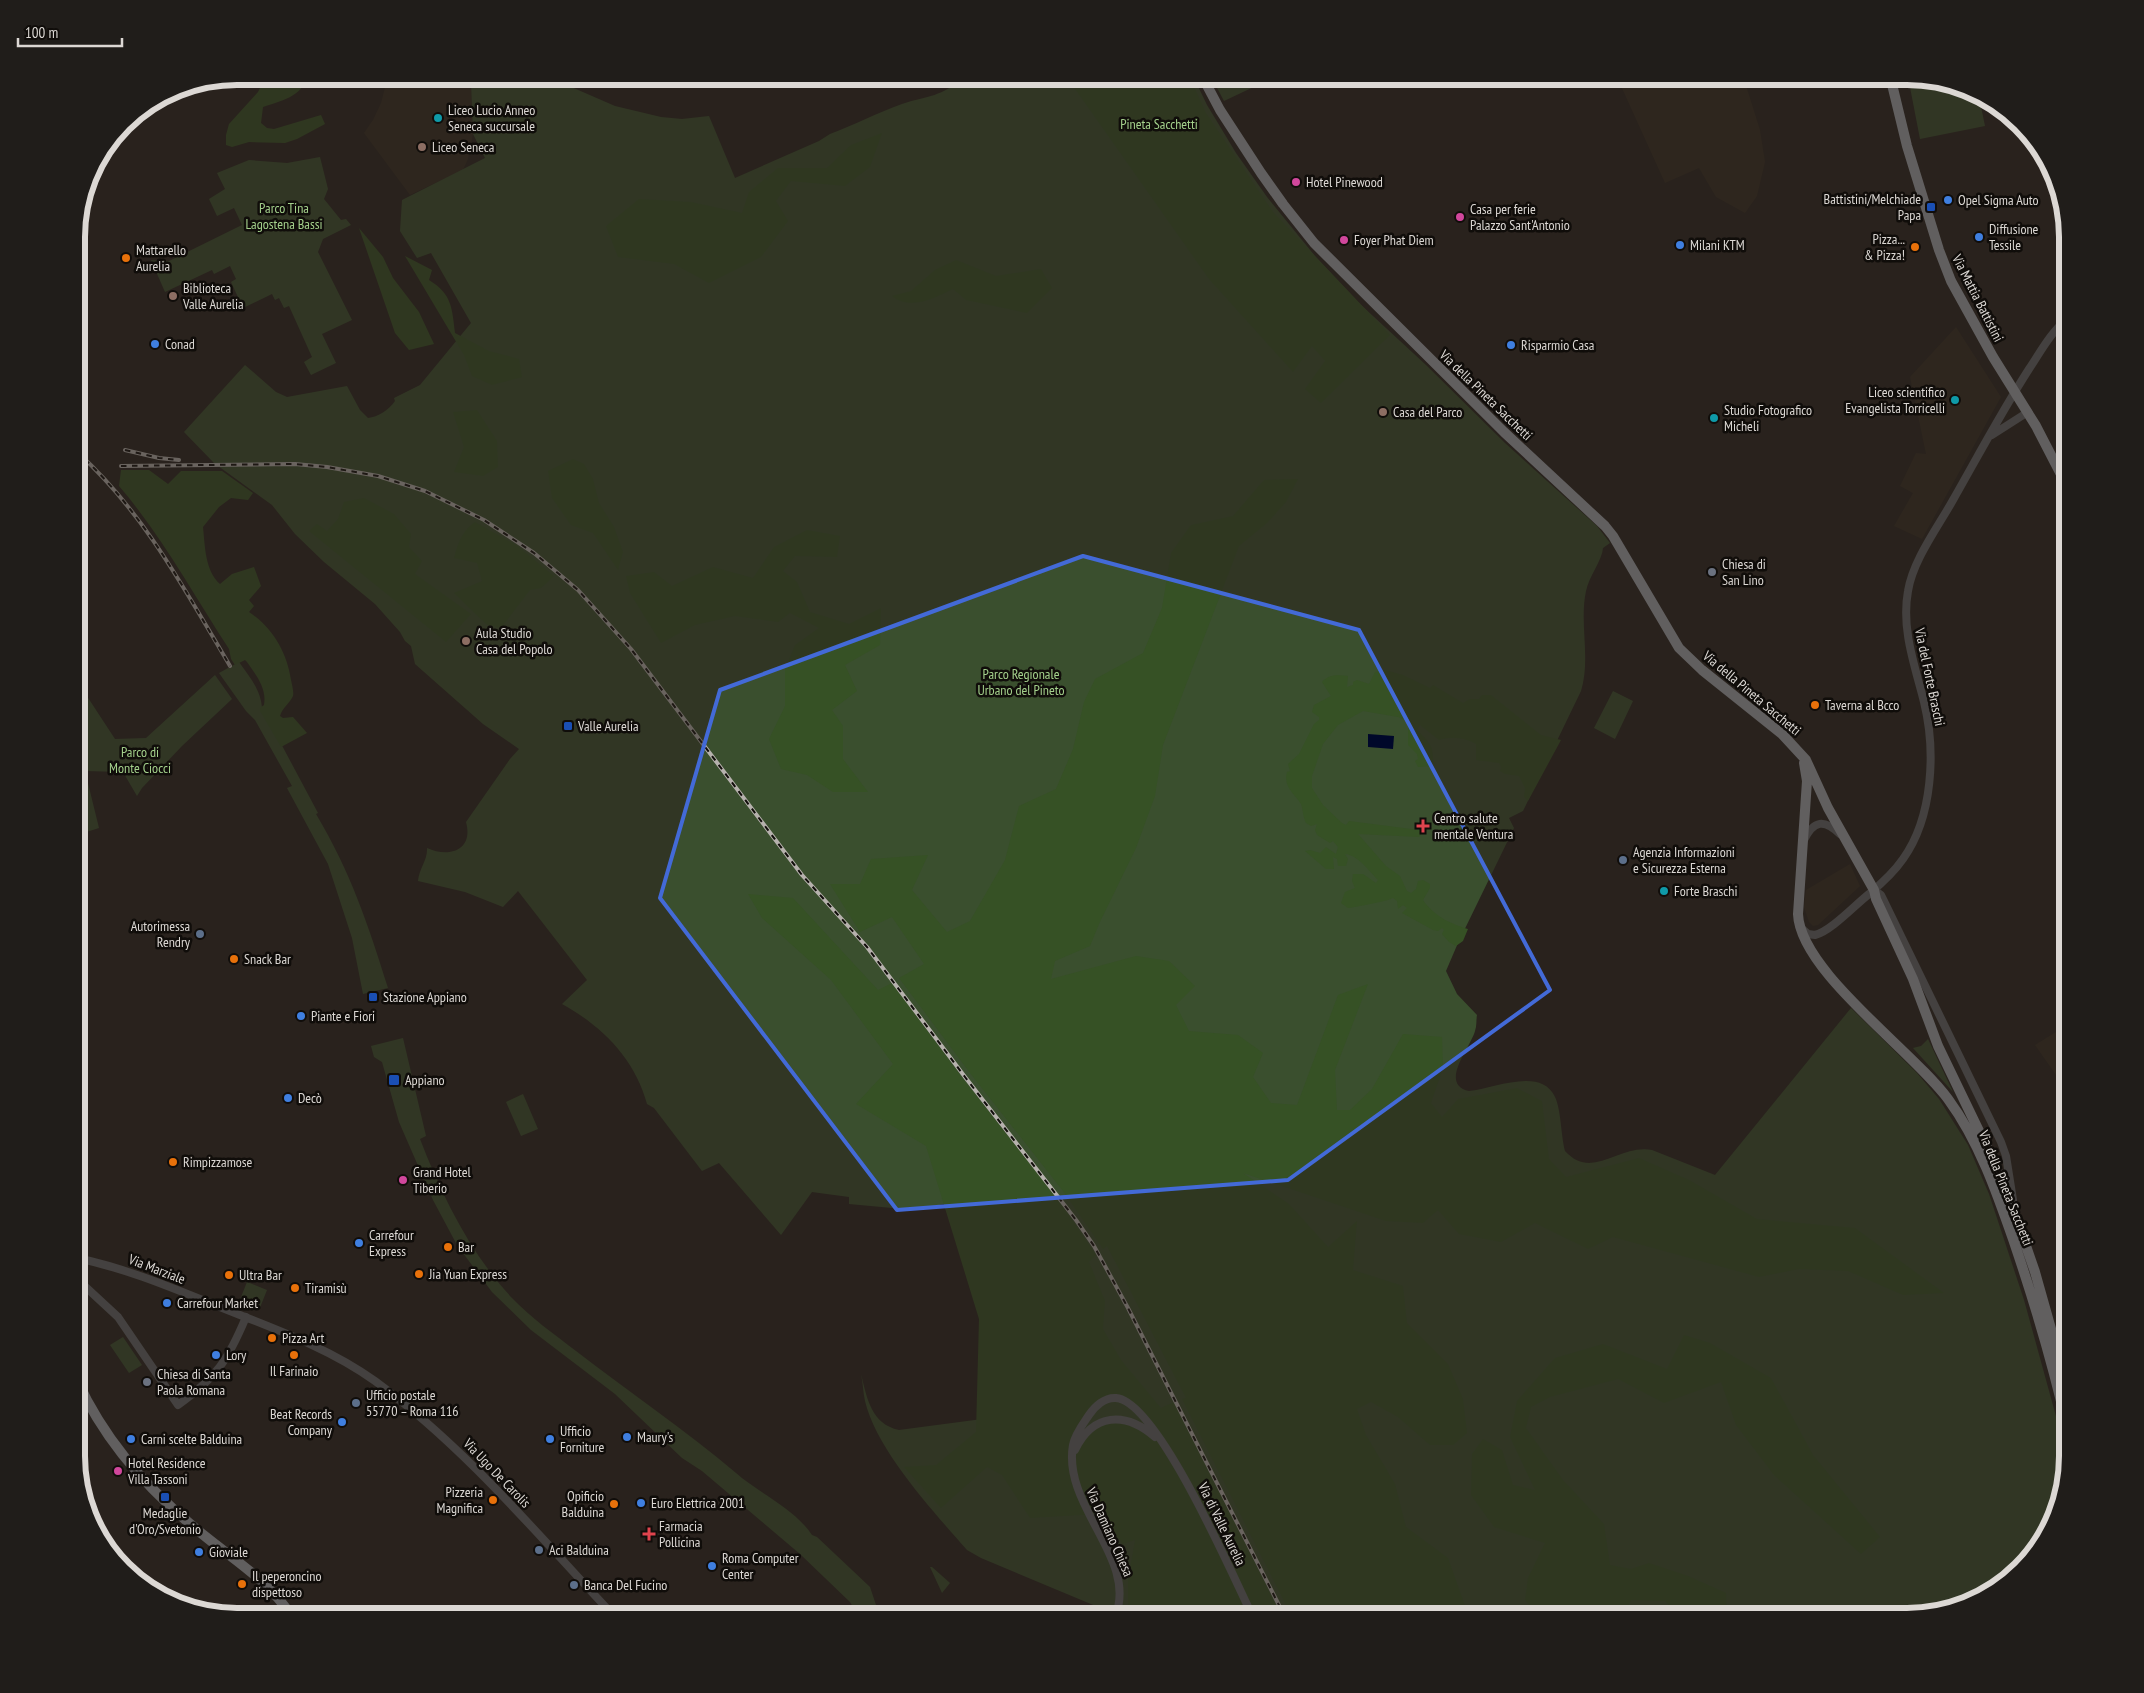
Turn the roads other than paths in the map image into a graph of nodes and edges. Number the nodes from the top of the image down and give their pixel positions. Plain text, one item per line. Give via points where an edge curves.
1 (1207, 85) edge
2 (1892, 85) edge
3 (2059, 326) edge
4 (2014, 392) junction
5 (2028, 412) junction
6 (1988, 438) junction
7 (2059, 471) edge
8 (1803, 757) junction
9 (1845, 839) junction
10 (1803, 842) junction
11 (1874, 890) junction
12 (1799, 925) junction
13 (2015, 1214) junction
14 (85, 1260) edge
15 (85, 1286) edge
16 (246, 1317) junction
17 (2059, 1357) edge
18 (85, 1395) edge
19 (1116, 1398) joint
20 (2059, 1398) edge
21 (1164, 1445) junction
22 (1072, 1457) junction
23 (285, 1608) edge
24 (607, 1608) edge
25 (1118, 1608) edge
26 (1249, 1608) edge

1 - 8 main road, Via della Pineta Sacchetti via 1261,173 1314,243 1453,383 1608,530 1679,648 1782,734
2 - 4 main road, Via Mattia Battistini via 1905,139 1944,264 1968,314
3 - 4 street, Via del Forte Braschi
4 - 5 main road, Via Mattia Battistini
4 - 6 street, Via del Forte Braschi
5 - 6 street, Via del Forte Braschi
5 - 7 main road, Via Mattia Battistini
6 - 11 street, Via del Forte Braschi via 1920,558 1909,586 1907,628 1929,733 1929,792 1906,856
8 - 9 main road
8 - 10 main road, Via della Pineta Sacchetti via 1807,777
9 - 10 street via 1832,826 1822,824 1811,828
9 - 11 main road
10 - 12 main road, Via della Pineta Sacchetti
11 - 12 street, Via del Forte Braschi via 1819,934 1811,935
11 - 13 main road, Via della Pineta Sacchetti via 1938,1046
11 - 13 street, Via della Pineta Sacchetti via 1881,895 2001,1142
12 - 20 main road, Via della Pineta Sacchetti via 1811,952 1834,982 1935,1082 1962,1119 1988,1172 2026,1276
13 - 17 main road, Via della Pineta Sacchetti
14 - 16 street, Via Marziale via 124,1269
15 - 16 street via 118,1317 178,1404 204,1386 223,1365
16 - 24 street, Via Ugo De Carolis via 340,1358 416,1414 479,1471
18 - 23 main road via 119,1450 153,1490 265,1584
19 - 21 street, Via di Valle Aurelia via 1126,1401 1144,1417
19 - 22 street, Via Damiano Chiesa via 1103,1401 1090,1413 1076,1435
21 - 22 street, Via di Valle Aurelia via 1136,1424 1115,1418 1085,1435
21 - 26 street, Via di Valle Aurelia via 1190,1488
22 - 25 street, Via Damiano Chiesa via 1075,1483 1119,1580 1121,1597

